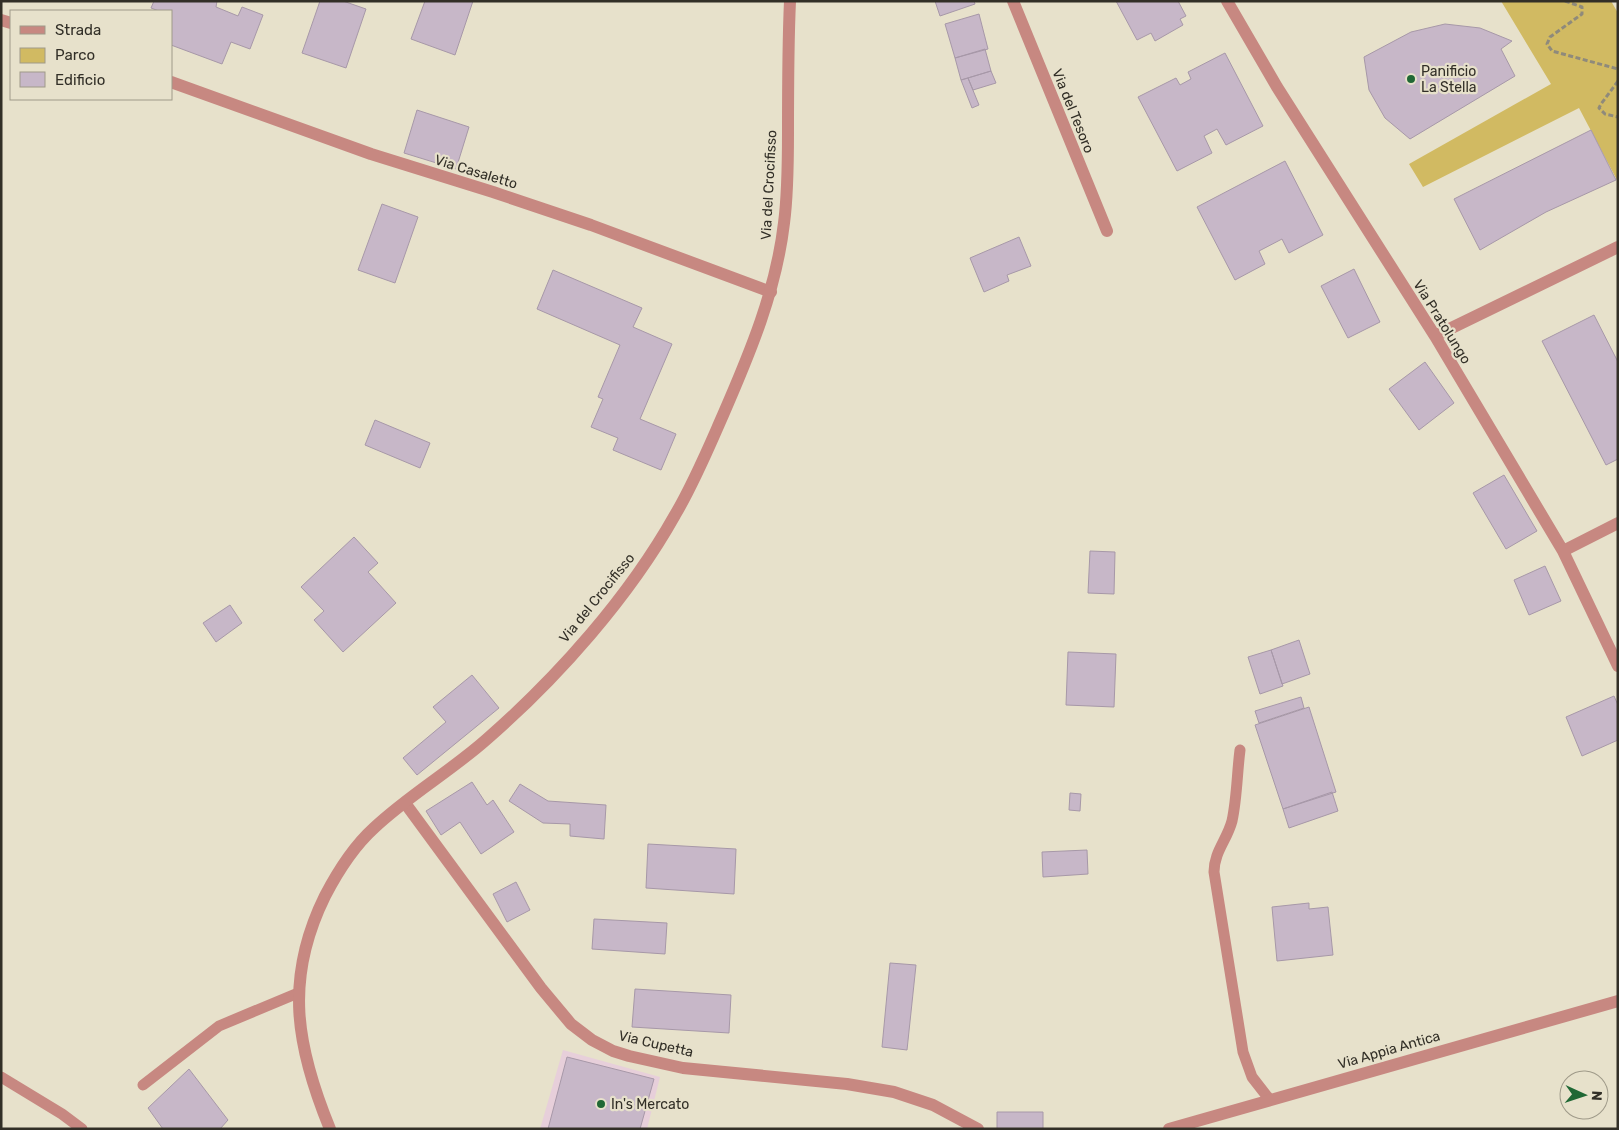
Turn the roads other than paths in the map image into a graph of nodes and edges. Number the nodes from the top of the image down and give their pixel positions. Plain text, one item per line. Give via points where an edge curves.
1 (790, 1) edge
2 (1013, 1) edge
3 (1227, 1) edge
4 (172, 82) edge
5 (1107, 231) dead end
6 (1618, 247) edge
7 (771, 292) junction
8 (1435, 336) junction
9 (1618, 523) edge
10 (1563, 551) junction
11 (1618, 666) edge
12 (1240, 750) dead end
13 (404, 803) junction
14 (298, 993) junction
15 (1618, 1001) edge
16 (1, 1077) edge
17 (143, 1085) dead end
18 (1270, 1100) junction
19 (82, 1129) edge
20 (330, 1129) edge
21 (978, 1129) edge
22 (1169, 1129) edge

1 - 7 street, Via del Crocifisso via 786,206
2 - 5 street, Via del Tesoro
3 - 8 street, Via Pratolungo via 1277,87
4 - 7 street, Via Casaletto via 371,154 582,222
6 - 8 street
7 - 13 street, Via del Crocifisso via 747,360 698,471 674,518 641,568 600,622 521,708 454,766
8 - 10 street, Via Pratolungo
9 - 10 street
10 - 11 street, Via Pratolungo
12 - 18 lane via 1232,820 1214,861 1214,872 1242,1052 1252,1077
13 - 14 street, Via del Crocifisso via 363,840 330,887 308,938
13 - 21 street, Via Cupetta via 541,988 571,1024 592,1040 629,1056 683,1068 847,1084 894,1092 933,1105
14 - 17 lane via 220,1026
14 - 20 street, Via del Crocifisso via 302,1045
15 - 18 street, Via Appia Antica
16 - 19 lane
18 - 22 street, Via Appia Antica

